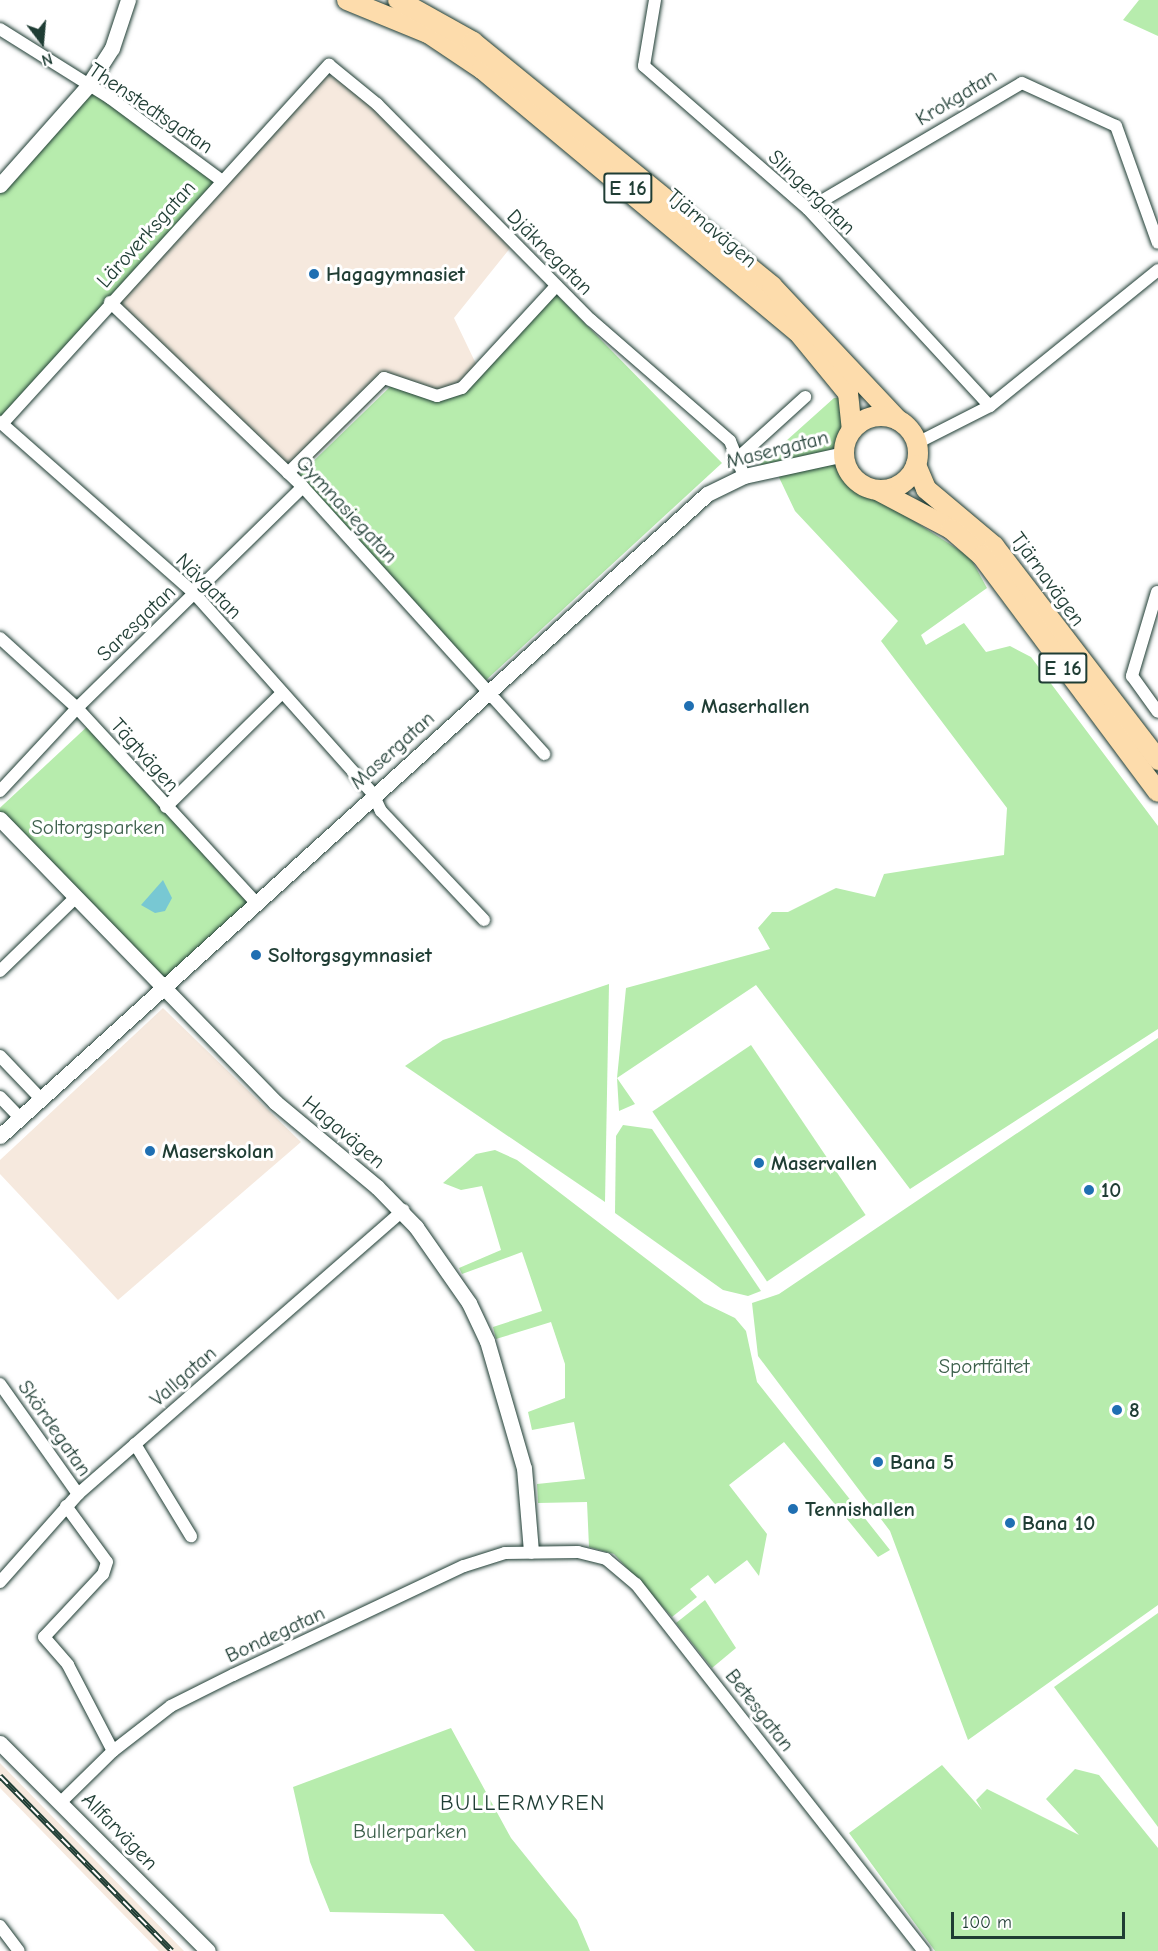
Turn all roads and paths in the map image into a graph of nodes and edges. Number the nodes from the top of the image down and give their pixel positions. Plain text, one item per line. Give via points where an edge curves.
1 (128, 0) edge
2 (347, 0) edge
3 (398, 0) edge
4 (655, 0) edge
5 (0, 29) edge
6 (319, 70) joint
7 (87, 87) junction
8 (221, 180) junction
9 (0, 185) edge
10 (808, 209) junction
11 (1158, 243) edge
12 (1158, 270) edge
13 (556, 286) junction
14 (110, 302) junction
15 (806, 397) dead end
16 (990, 406) junction
17 (898, 420) junction
18 (1, 423) edge
19 (852, 430) junction
20 (916, 443) junction
21 (844, 454) junction
22 (740, 456) junction
23 (916, 465) junction
24 (288, 473) junction
25 (744, 476) junction
26 (303, 487) junction
27 (877, 490) junction
28 (1157, 592) edge
29 (194, 593) junction
30 (0, 638) edge
31 (488, 692) junction
32 (282, 693) junction
33 (76, 708) junction
34 (1158, 712) edge
35 (544, 754) dead end
36 (1158, 759) edge
37 (0, 791) edge
38 (1158, 792) edge
39 (373, 794) junction
40 (166, 807) junction
41 (0, 819) edge
42 (76, 897) junction
43 (256, 903) junction
44 (484, 920) dead end
45 (0, 971) edge
46 (165, 987) junction
47 (0, 1056) edge
48 (0, 1097) edge
49 (41, 1099) junction
50 (20, 1118) junction
51 (0, 1137) edge
52 (403, 1210) junction
53 (0, 1384) edge
54 (135, 1444) junction
55 (78, 1494) junction
56 (66, 1506) junction
57 (191, 1536) dead end
58 (531, 1551) junction
59 (0, 1582) edge
60 (0, 1743) edge
61 (113, 1751) junction
62 (62, 1801) junction
63 (0, 1926) edge
64 (19, 1951) edge
65 (208, 1951) edge
66 (924, 1951) edge

1 - 7 street via 112,48
2 - 19 highway, Tjärnavägen / E 16 via 428,33 482,69 797,331 848,393
3 - 17 highway, Tjärnavägen / E 16 via 473,42 772,286
4 - 10 street, Slingergatan via 644,66
5 - 7 street, Thenstedtsgatan
6 - 8 street, Läroverksgatan
6 - 13 street, Djäknegatan via 329,65 340,69
7 - 8 street, Thenstedtsgatan
7 - 9 street
8 - 14 street, Läroverksgatan
10 - 11 street, Krokgatan via 1010,87 1031,84 1116,126
10 - 16 street, Slingergatan
12 - 16 street
13 - 22 street, Djäknegatan
13 - 24 street via 462,388 437,396 384,378
14 - 18 street, Läroverksgatan
14 - 24 street, Gymnasiegatan
15 - 22 street
16 - 20 street
17 - 19 highway via 878,416
17 - 20 highway, Tjärnavägen / E 16
18 - 29 street, Nävgatan
19 - 21 highway, Tjärnavägen / E 16
20 - 23 highway, Tjärnavägen / E 16
21 - 25 street, Masergatan
21 - 27 highway, Tjärnavägen / E 16 via 856,481
22 - 25 street
23 - 27 highway via 905,481
23 - 36 highway, Tjärnavägen / E 16 via 926,489 994,546
24 - 26 street, Gymnasiegatan
25 - 31 street, Masergatan via 707,494
26 - 29 street, Saresgatan
26 - 31 street, Gymnasiegatan
27 - 38 highway, Tjärnavägen / E 16 via 951,529 982,556
28 - 34 street via 1132,676
29 - 32 street, Nävgatan
29 - 33 street, Saresgatan
30 - 33 street, Tägtvägen
31 - 35 street, Gymnasiegatan
31 - 39 street, Masergatan
32 - 39 street, Nävgatan
32 - 40 street
33 - 37 street, Saresgatan
33 - 40 street, Tägtvägen
39 - 43 street, Masergatan
39 - 44 street, Nävgatan via 381,811
40 - 43 street, Tägtvägen
41 - 42 street, Hagavägen
42 - 45 street
42 - 46 street, Hagavägen
43 - 46 street, Masergatan
46 - 49 street, Masergatan
46 - 52 street, Hagavägen via 275,1102
47 - 49 street
48 - 50 street
49 - 50 street, Masergatan
50 - 51 street, Masergatan
52 - 54 street, Vallgatan
52 - 58 street, Hagavägen via 462,1294 487,1341 524,1468
53 - 55 street, Skördegatan
54 - 55 street, Vallgatan
54 - 57 street
55 - 56 street, Vallgatan
56 - 59 street, Vallgatan
56 - 61 street via 107,1562 103,1574 44,1637 68,1665
58 - 61 street, Bondegatan via 464,1566 233,1675 171,1706
58 - 66 street, Betesgatan via 578,1552 622,1569
60 - 62 street, Allfarvägen
61 - 62 street, Bondegatan
62 - 65 street, Allfarvägen
63 - 64 street

